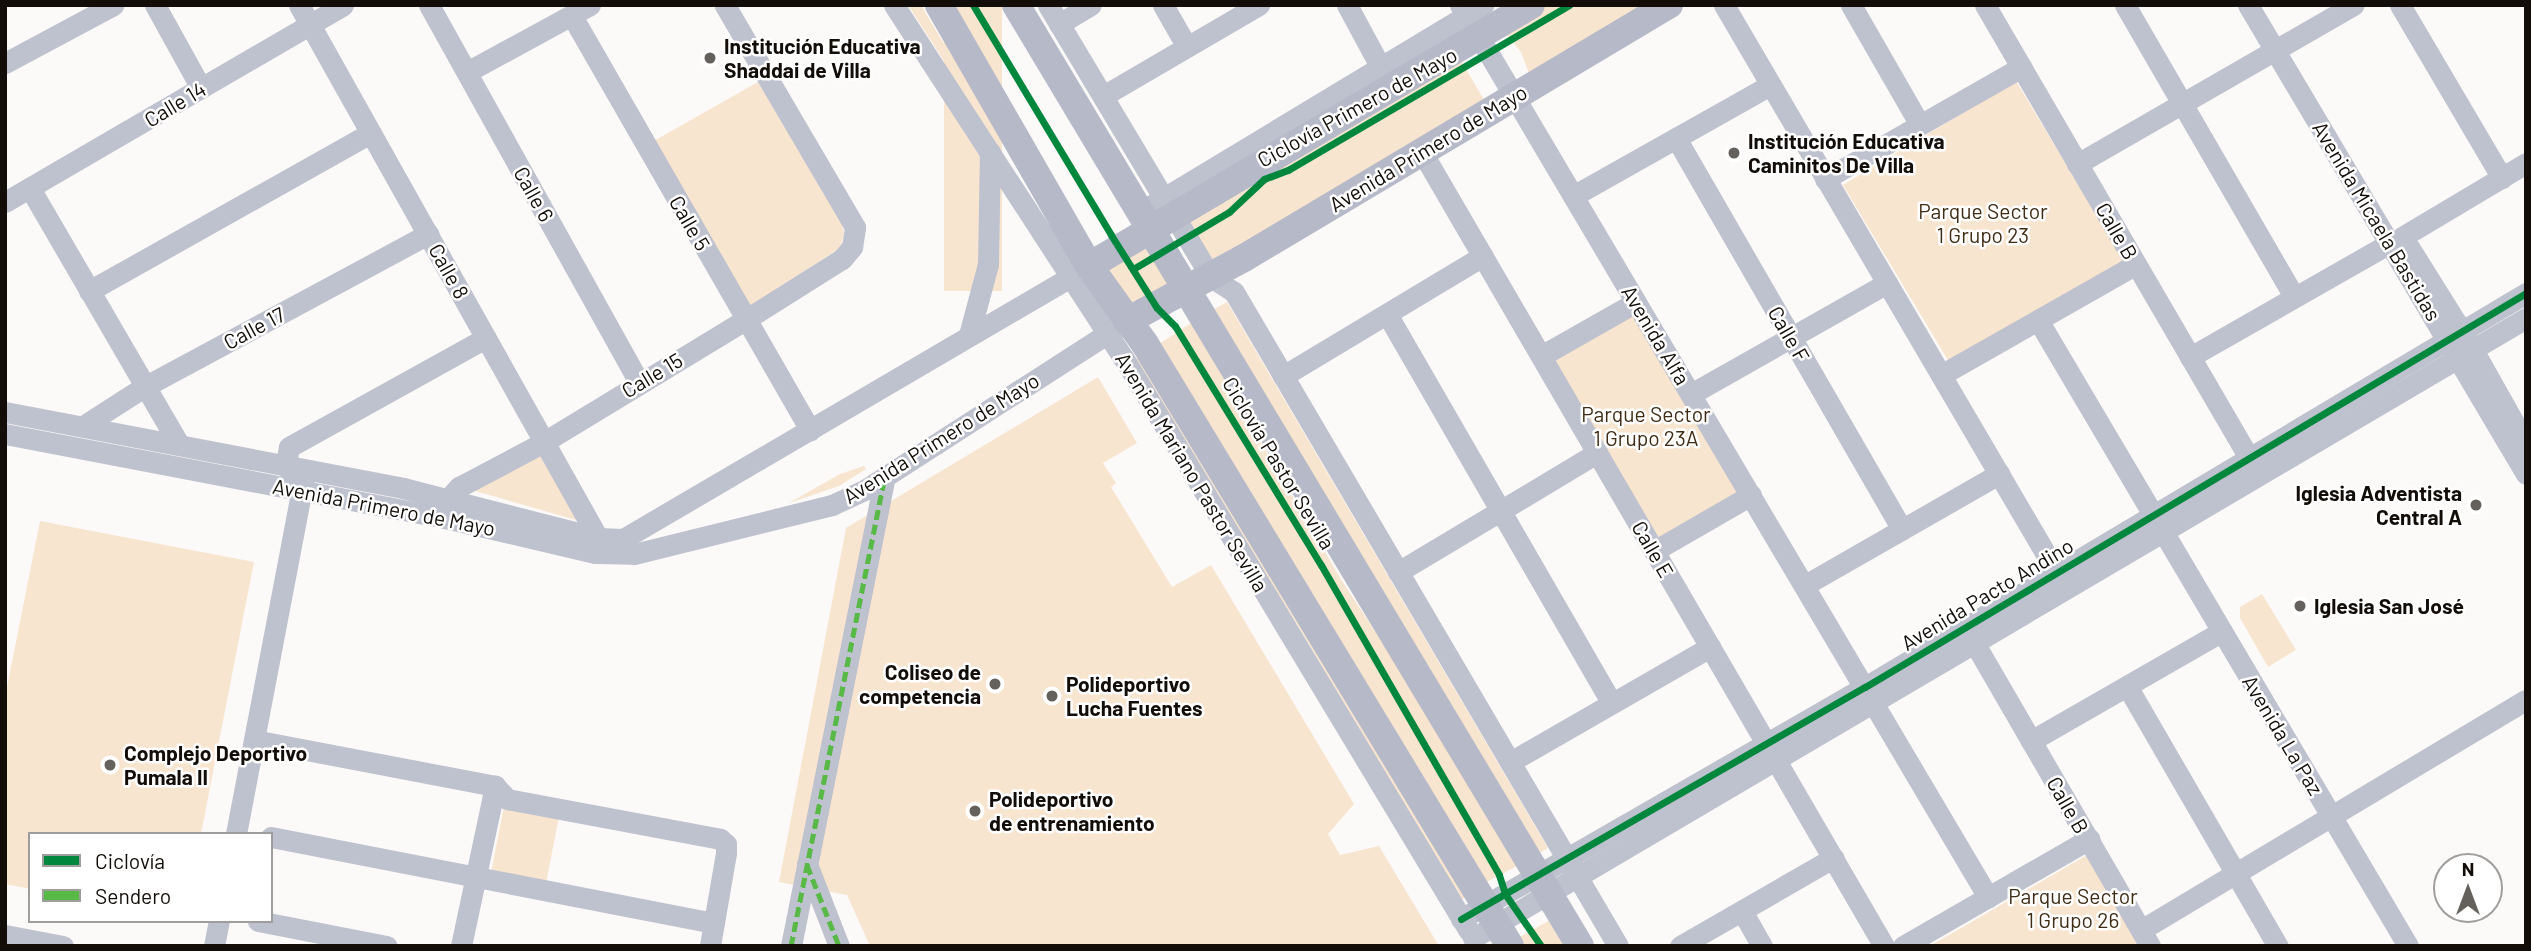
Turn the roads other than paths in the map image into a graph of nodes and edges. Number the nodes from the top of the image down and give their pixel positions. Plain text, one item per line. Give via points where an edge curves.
1 (113, 5) edge
2 (155, 5) edge
3 (299, 5) edge
4 (343, 5) edge
5 (429, 5) edge
6 (725, 5) edge
7 (894, 5) edge
8 (939, 5) edge
9 (1016, 5) edge
10 (1048, 5) edge
11 (1091, 5) edge
12 (1163, 5) edge
13 (1259, 5) edge
14 (1347, 5) edge
15 (1531, 5) edge
16 (1669, 5) edge
17 (1724, 5) edge
18 (1851, 5) edge
19 (1985, 5) edge
20 (2125, 5) edge
21 (2248, 5) edge
22 (2264, 5) edge
23 (2354, 5) edge
24 (2400, 5) edge
25 (581, 10) edge
26 (1472, 16) edge
27 (310, 24) junction
28 (1059, 24) junction
29 (1187, 47) junction
30 (2281, 47) junction
31 (5, 63) edge
32 (1380, 66) junction
33 (2021, 67) junction
34 (467, 72) junction
35 (1770, 85) junction
36 (201, 88) junction
37 (1103, 96) junction
38 (1514, 97) junction
39 (2182, 104) junction
40 (1920, 125) junction
41 (371, 132) junction
42 (1676, 138) junction
43 (989, 150) junction
44 (1422, 152) junction
45 (2526, 163) edge
46 (2077, 164) junction
47 (2502, 178) junction
48 (1825, 179) junction
49 (31, 190) junction
50 (1573, 196) junction
51 (5, 202) edge
52 (1157, 214) junction
53 (428, 234) junction
54 (2396, 240) junction
55 (1483, 256) junction
56 (2136, 264) junction
57 (1079, 271) junction
58 (1211, 277) junction
59 (1886, 283) junction
60 (89, 291) junction
61 (1187, 291) junction
62 (2526, 293) edge
63 (2294, 298) junction
64 (1636, 302) junction
65 (1387, 314) junction
66 (2526, 318) edge
67 (745, 320) junction
68 (2038, 320) junction
69 (1117, 327) junction
70 (969, 335) junction
71 (486, 338) junction
72 (1791, 338) junction
73 (2459, 344) junction
74 (1541, 356) junction
75 (2190, 357) junction
76 (1283, 376) junction
77 (1941, 376) junction
78 (639, 383) junction
79 (144, 387) junction
80 (1691, 394) junction
81 (5, 412) edge
82 (83, 426) junction
83 (810, 430) junction
84 (5, 434) edge
85 (544, 442) junction
86 (179, 444) junction
87 (2526, 444) edge
88 (1597, 453) junction
89 (2248, 456) junction
90 (296, 467) junction
91 (1999, 474) junction
92 (2526, 474) edge
93 (885, 477) junction
94 (302, 490) junction
95 (1751, 495) junction
96 (447, 508) junction
97 (1500, 511) junction
98 (2158, 523) junction
99 (1902, 529) junction
100 (598, 538) junction
101 (1654, 551) junction
102 (1398, 572) junction
103 (2057, 573) junction
104 (1805, 585) junction
105 (2222, 631) junction
106 (1970, 635) junction
107 (1710, 647) junction
108 (2127, 686) junction
109 (1870, 694) junction
110 (2526, 700) edge
111 (1612, 703) junction
112 (254, 740) junction
113 (2031, 741) junction
114 (1771, 752) junction
115 (1510, 762) junction
116 (495, 786) junction
117 (2332, 817) junction
118 (242, 832) edge
119 (273, 837) edge
120 (2089, 839) junction
121 (1833, 858) junction
122 (807, 864) junction
123 (1572, 868) junction
124 (2237, 874) junction
125 (476, 877) junction
126 (1544, 884) junction
127 (1988, 897) junction
128 (1742, 911) junction
129 (1461, 919) junction
130 (219, 923) edge
131 (268, 923) edge
132 (714, 923) junction
133 (1497, 925) edge
134 (5, 935) edge
135 (2146, 938) edge
136 (1475, 942) edge
137 (63, 946) edge
138 (214, 946) edge
139 (387, 946) edge
140 (461, 946) edge
141 (710, 946) edge
142 (791, 946) edge
143 (839, 946) edge
144 (1580, 946) edge
145 (1618, 946) edge
146 (1680, 946) edge
147 (1762, 946) edge
148 (1884, 946) edge
149 (1903, 946) edge
150 (2278, 946) edge
151 (2408, 946) edge

1 - 31 street
2 - 36 street
3 - 27 street, Calle 8
4 - 27 street, Calle 14
5 - 34 street, Calle 6
6 - 67 street, Calle 15 via 855,227 852,247 842,259
7 - 43 street, Avenida Mariano Pastor Sevilla
8 - 57 main road, Avenida Mariano Pastor Sevilla
9 - 52 main road
10 - 28 street
11 - 28 street
12 - 29 street
13 - 29 street
14 - 32 street
15 - 26 main road, Avenida Primero de Mayo
16 - 38 main road, Avenida Primero de Mayo
17 - 35 street
18 - 40 street
19 - 33 street, Calle B
20 - 39 street
21 - 30 street, Avenida Micaela Bastidas
22 - 30 street, Avenida Micaela Bastidas
23 - 30 street
24 - 47 street
25 - 34 street
25 - 67 street, Calle 5
26 - 32 street, Avenida Primero de Mayo
26 - 38 street, Avenida Alfa
26 - 52 main road, Avenida Primero de Mayo
27 - 36 street, Calle 14
27 - 41 street, Calle 8
28 - 37 street
29 - 37 street
30 - 39 street
30 - 54 street, Avenida Micaela Bastidas
32 - 52 street, Avenida Primero de Mayo
33 - 40 street
33 - 46 street, Calle B
34 - 78 street, Calle 6
35 - 42 street
35 - 48 street
36 - 49 street, Calle 14
37 - 52 street
38 - 44 main road, Avenida Primero de Mayo
38 - 50 street, Avenida Alfa
39 - 46 street
39 - 63 street
40 - 48 street
41 - 53 street, Calle 8
41 - 60 street
42 - 50 street
42 - 72 street, Calle F
43 - 57 street, Avenida Mariano Pastor Sevilla
43 - 70 street via 988,264
44 - 55 street, Calle E
44 - 58 main road, Avenida Primero de Mayo
45 - 47 street
46 - 56 street, Calle B
47 - 54 street
48 - 59 street
49 - 51 street, Calle 14
49 - 60 street
50 - 64 street, Avenida Alfa
52 - 57 main road, Avenida Primero de Mayo
52 - 58 street
52 - 61 main road
53 - 71 street, Calle 8
53 - 79 street, Calle 17
54 - 63 street
54 - 73 street, Avenida Micaela Bastidas
55 - 65 street
55 - 74 street, Calle E
56 - 68 street
56 - 75 street, Calle B
57 - 69 main road, Avenida Mariano Pastor Sevilla
57 - 70 street, Avenida Primero de Mayo
58 - 61 main road, Avenida Primero de Mayo
58 - 76 street via 1234,292
59 - 72 street
59 - 77 street
60 - 79 street
61 - 69 main road, Avenida Primero de Mayo
61 - 126 main road
62 - 73 street, Avenida Pacto Andino
63 - 75 street
64 - 74 street
64 - 80 street, Avenida Alfa
65 - 76 street
65 - 97 street
66 - 73 street, Avenida Pacto Andino
67 - 78 street, Calle 15
67 - 83 street, Calle 5
68 - 77 street
68 - 98 street, Avenida La Paz
69 - 93 street, Avenida Primero de Mayo
69 - 129 street, Avenida Mariano Pastor Sevilla
69 - 133 main road, Avenida Mariano Pastor Sevilla via 1145,344
70 - 83 street, Avenida Primero de Mayo
71 - 85 street, Calle 8
71 - 90 street via 289,446
72 - 80 street
72 - 99 street, Calle F
73 - 87 street, Avenida Micaela Bastidas
73 - 89 street, Avenida Pacto Andino
73 - 92 street, Avenida Micaela Bastidas
73 - 98 street, Avenida Pacto Andino
74 - 88 street, Calle E
75 - 89 street, Calle B
76 - 102 street
77 - 91 street
78 - 85 street, Calle 15
79 - 82 street, Calle 17
79 - 86 street
80 - 95 street, Avenida Alfa
81 - 82 street, Avenida Primero de Mayo
82 - 86 street, Avenida Primero de Mayo
83 - 100 street, Avenida Primero de Mayo via 623,539
84 - 94 street, Avenida Primero de Mayo
85 - 96 street, Calle 15 via 459,487
85 - 100 street, Calle 8
86 - 90 street, Avenida Primero de Mayo
88 - 97 street
88 - 101 street, Calle E
89 - 98 street, Avenida Pacto Andino
90 - 94 street
90 - 96 street, Avenida Primero de Mayo
91 - 99 street
91 - 103 street
93 - 96 street, Avenida Primero de Mayo via 804,514 634,554 594,553
93 - 122 street
94 - 96 street, Avenida Primero de Mayo
94 - 112 street
95 - 101 street
95 - 104 street, Avenida Alfa
96 - 100 street, Avenida Primero de Mayo
97 - 102 street
97 - 111 street
98 - 103 street, Avenida Pacto Andino
98 - 105 street, Avenida La Paz
98 - 106 street, Avenida Pacto Andino
99 - 104 street
101 - 107 street, Calle E
102 - 115 street
103 - 106 street, Avenida Pacto Andino
104 - 109 street, Avenida Alfa
105 - 108 street
105 - 117 street, Avenida La Paz
106 - 109 street, Avenida Pacto Andino
106 - 113 street, Calle B
107 - 111 street
107 - 114 street, Calle E
108 - 113 street
108 - 124 street
109 - 114 street, Avenida Pacto Andino
109 - 127 street, Avenida Alfa
110 - 117 street
111 - 115 street
112 - 116 street
112 - 118 street
113 - 120 street, Calle B
114 - 121 street, Calle E
114 - 123 street, Avenida Pacto Andino
115 - 123 street
116 - 125 street
116 - 132 street via 507,799 720,839 726,844 726,853
117 - 124 street
117 - 151 street, Avenida La Paz
119 - 125 street
120 - 127 street
120 - 135 street, Calle B
121 - 128 street
121 - 148 street, Calle E
122 - 142 street
122 - 143 street
123 - 126 street, Avenida Pacto Andino
123 - 145 street
124 - 135 street
124 - 150 street
125 - 132 street
125 - 140 street
126 - 133 street, Avenida Pacto Andino
126 - 144 main road
127 - 149 street
128 - 146 street
128 - 147 street
129 - 133 street, Avenida Pacto Andino
129 - 136 street, Avenida Mariano Pastor Sevilla
130 - 138 street
131 - 139 street
132 - 141 street
133 - 136 street, Avenida Pacto Andino
134 - 137 street

